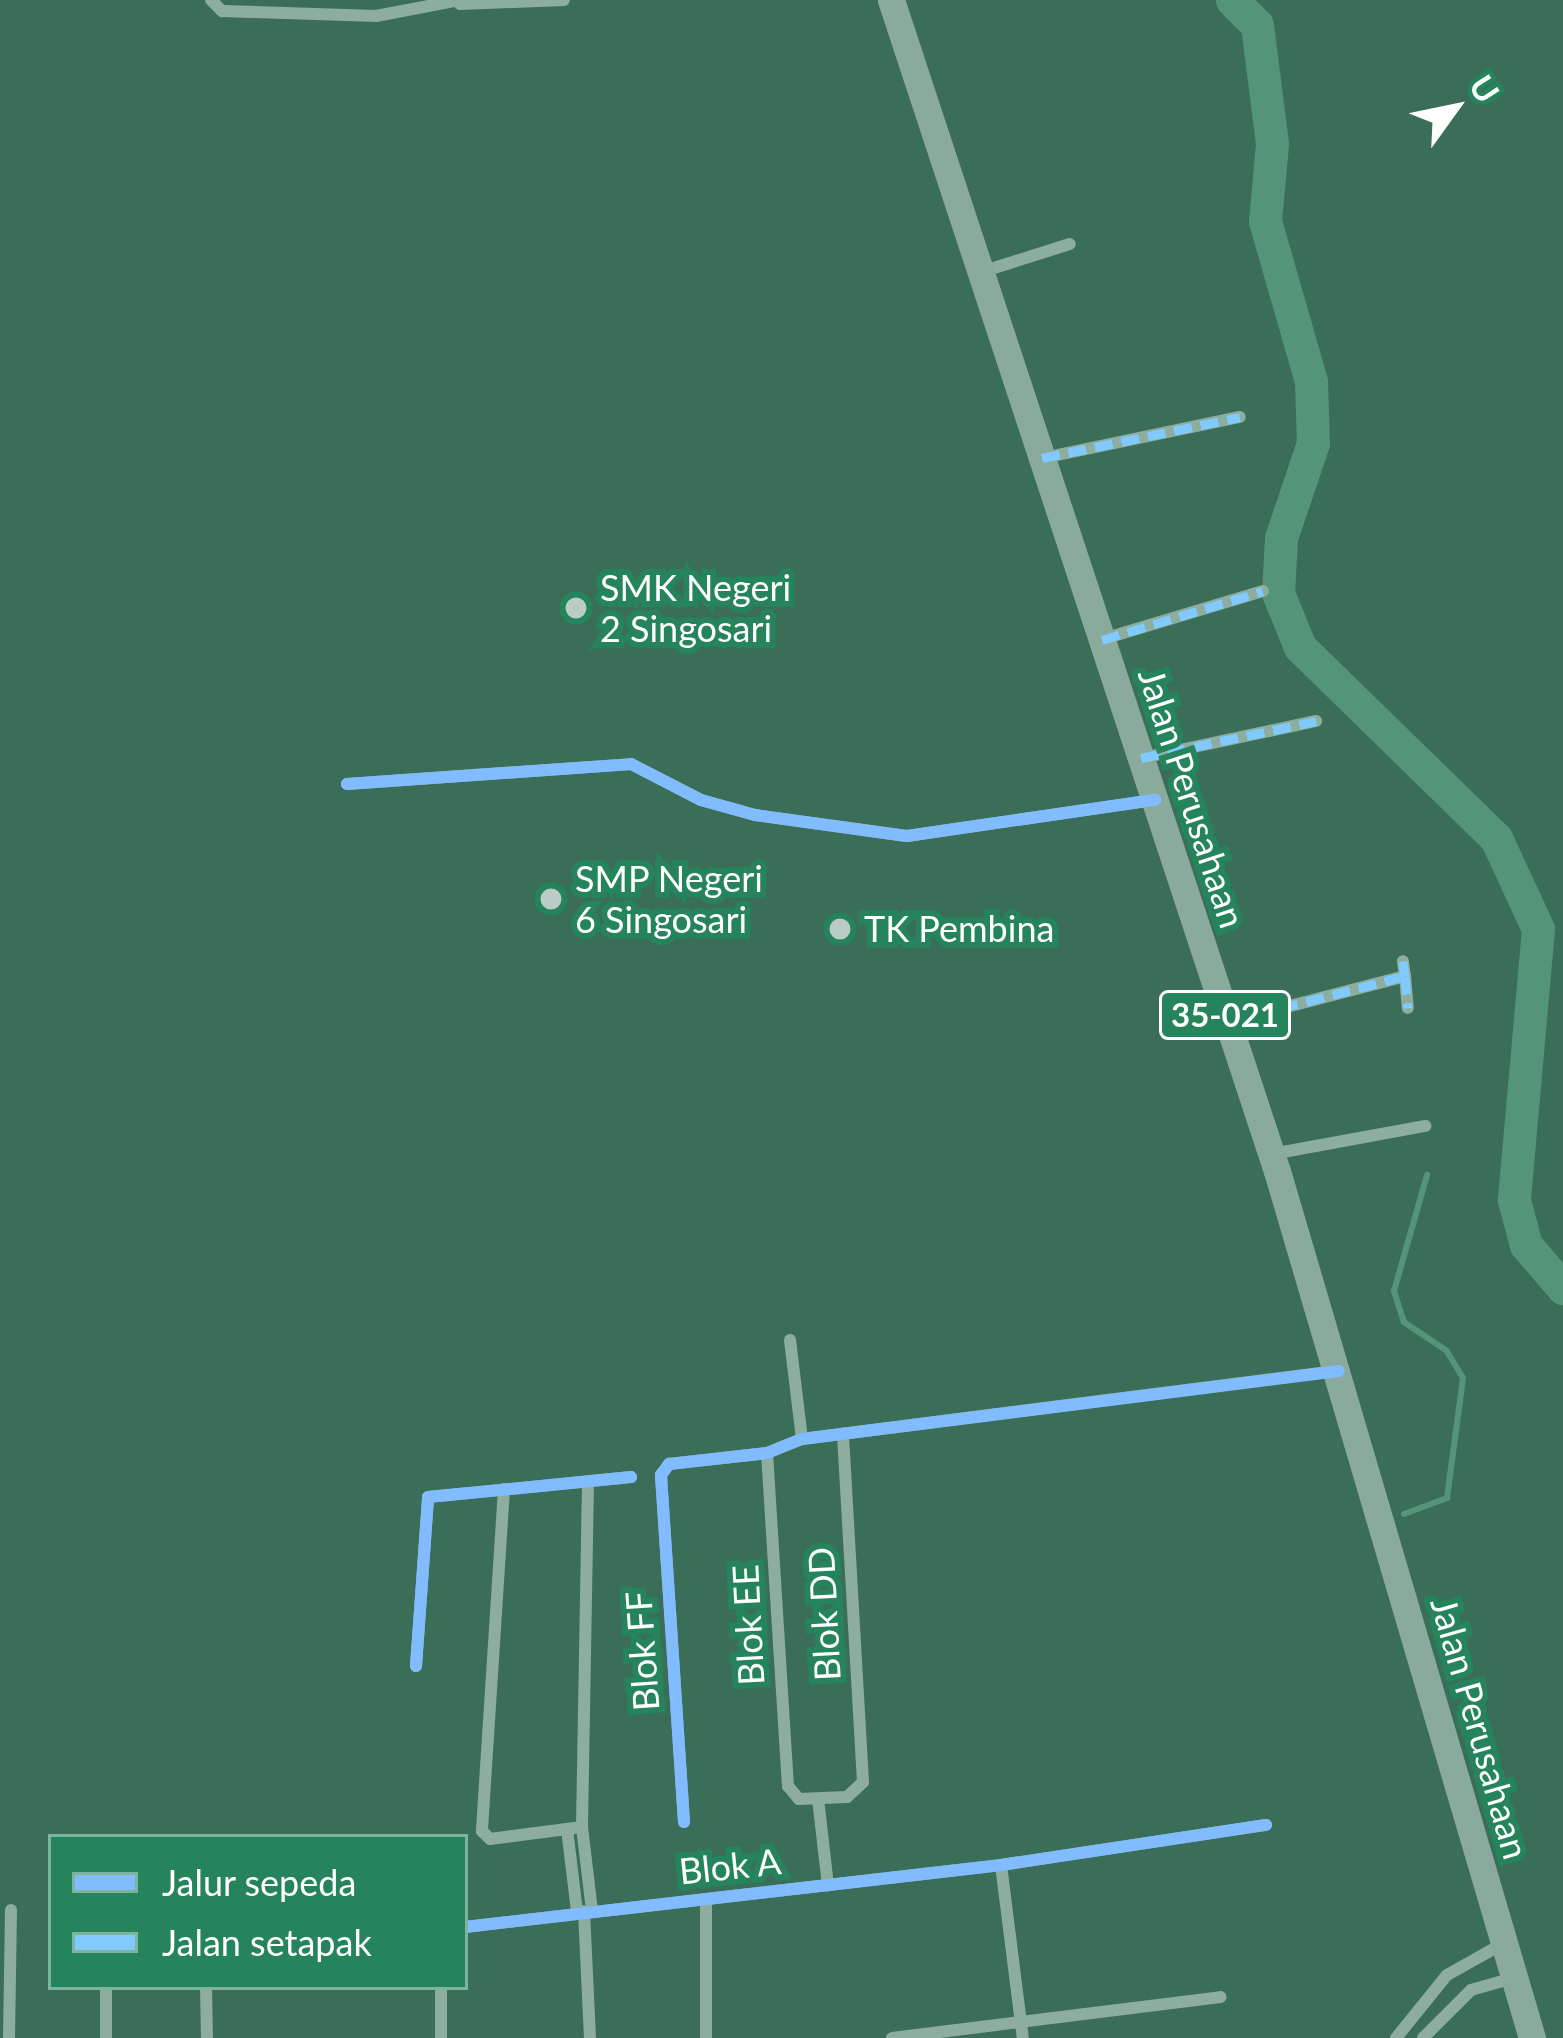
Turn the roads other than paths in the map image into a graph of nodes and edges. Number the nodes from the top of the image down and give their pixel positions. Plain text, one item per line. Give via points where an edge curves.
1 (211, 0) edge
2 (564, 0) edge
3 (891, 0) edge
4 (460, 2) edge
5 (1070, 244) dead end
6 (980, 272) junction
7 (1240, 417) dead end
8 (1042, 458) junction
9 (1263, 592) dead end
10 (1102, 640) junction
11 (1316, 721) dead end
12 (1141, 758) junction
13 (346, 784) dead end
14 (1155, 800) junction
15 (1408, 1007) dead end
16 (1228, 1022) junction
17 (1425, 1126) dead end
18 (1271, 1154) junction
19 (790, 1340) dead end
20 (1339, 1371) junction
21 (843, 1434) junction
22 (802, 1439) junction
23 (767, 1453) junction
24 (631, 1477) dead end
25 (588, 1482) junction
26 (505, 1489) junction
27 (416, 1666) dead end
28 (818, 1799) junction
29 (684, 1822) dead end
30 (1266, 1826) dead end
31 (575, 1828) junction
32 (1001, 1865) junction
33 (828, 1886) junction
34 (706, 1900) junction
35 (11, 1910) dead end
36 (584, 1912) junction
37 (468, 1927) edge
38 (1504, 1942) junction
39 (1514, 1978) junction
40 (106, 1990) edge
41 (206, 1990) edge
42 (441, 1990) edge
43 (1220, 1997) dead end
44 (1021, 2021) junction
45 (9, 2038) edge
46 (106, 2038) edge
47 (207, 2038) edge
48 (442, 2038) edge
49 (590, 2038) edge
50 (706, 2038) edge
51 (892, 2038) edge
52 (1023, 2038) edge
53 (1396, 2038) edge
54 (1423, 2038) edge
55 (1532, 2038) edge

1 - 4 street via 222,10 376,16
2 - 4 street
3 - 6 main road, Jalan Perusahaan / 35-021
5 - 6 street
6 - 8 main road, Jalan Perusahaan / 35-021
7 - 8 street
8 - 10 main road, Jalan Perusahaan / 35-021
9 - 10 street
10 - 12 main road, Jalan Perusahaan / 35-021
11 - 12 street
12 - 14 main road, Jalan Perusahaan / 35-021
13 - 14 street via 631,764 701,800 754,815 907,836
14 - 16 main road, Jalan Perusahaan / 35-021
15 - 16 street via 1404,969
16 - 18 main road, Jalan Perusahaan / 35-021
17 - 18 street
18 - 20 main road, Jalan Perusahaan / 35-021
19 - 22 street
20 - 21 street
20 - 38 main road, Jalan Perusahaan / 35-021
21 - 22 street
21 - 28 street, Blok DD via 860,1790
22 - 23 street
23 - 28 street, Blok EE via 791,1792
23 - 29 street, Blok FF via 669,1464 661,1475
24 - 25 street
25 - 26 street
25 - 31 street
26 - 27 street via 427,1499
26 - 31 street via 482,1831 490,1839
28 - 33 street
30 - 32 street, Blok A
31 - 36 street
32 - 33 street, Blok A
32 - 44 street
33 - 34 street, Blok A
34 - 36 street, Blok A
34 - 50 street
35 - 45 street
36 - 37 street, Blok A
36 - 49 street
38 - 39 main road, Jalan Perusahaan / 35-021
38 - 53 street via 1448,1975
39 - 54 street via 1471,1990
39 - 55 main road, Jalan Perusahaan / 35-021
40 - 46 street
41 - 47 street
42 - 48 street
43 - 44 street
44 - 51 street
44 - 52 street

